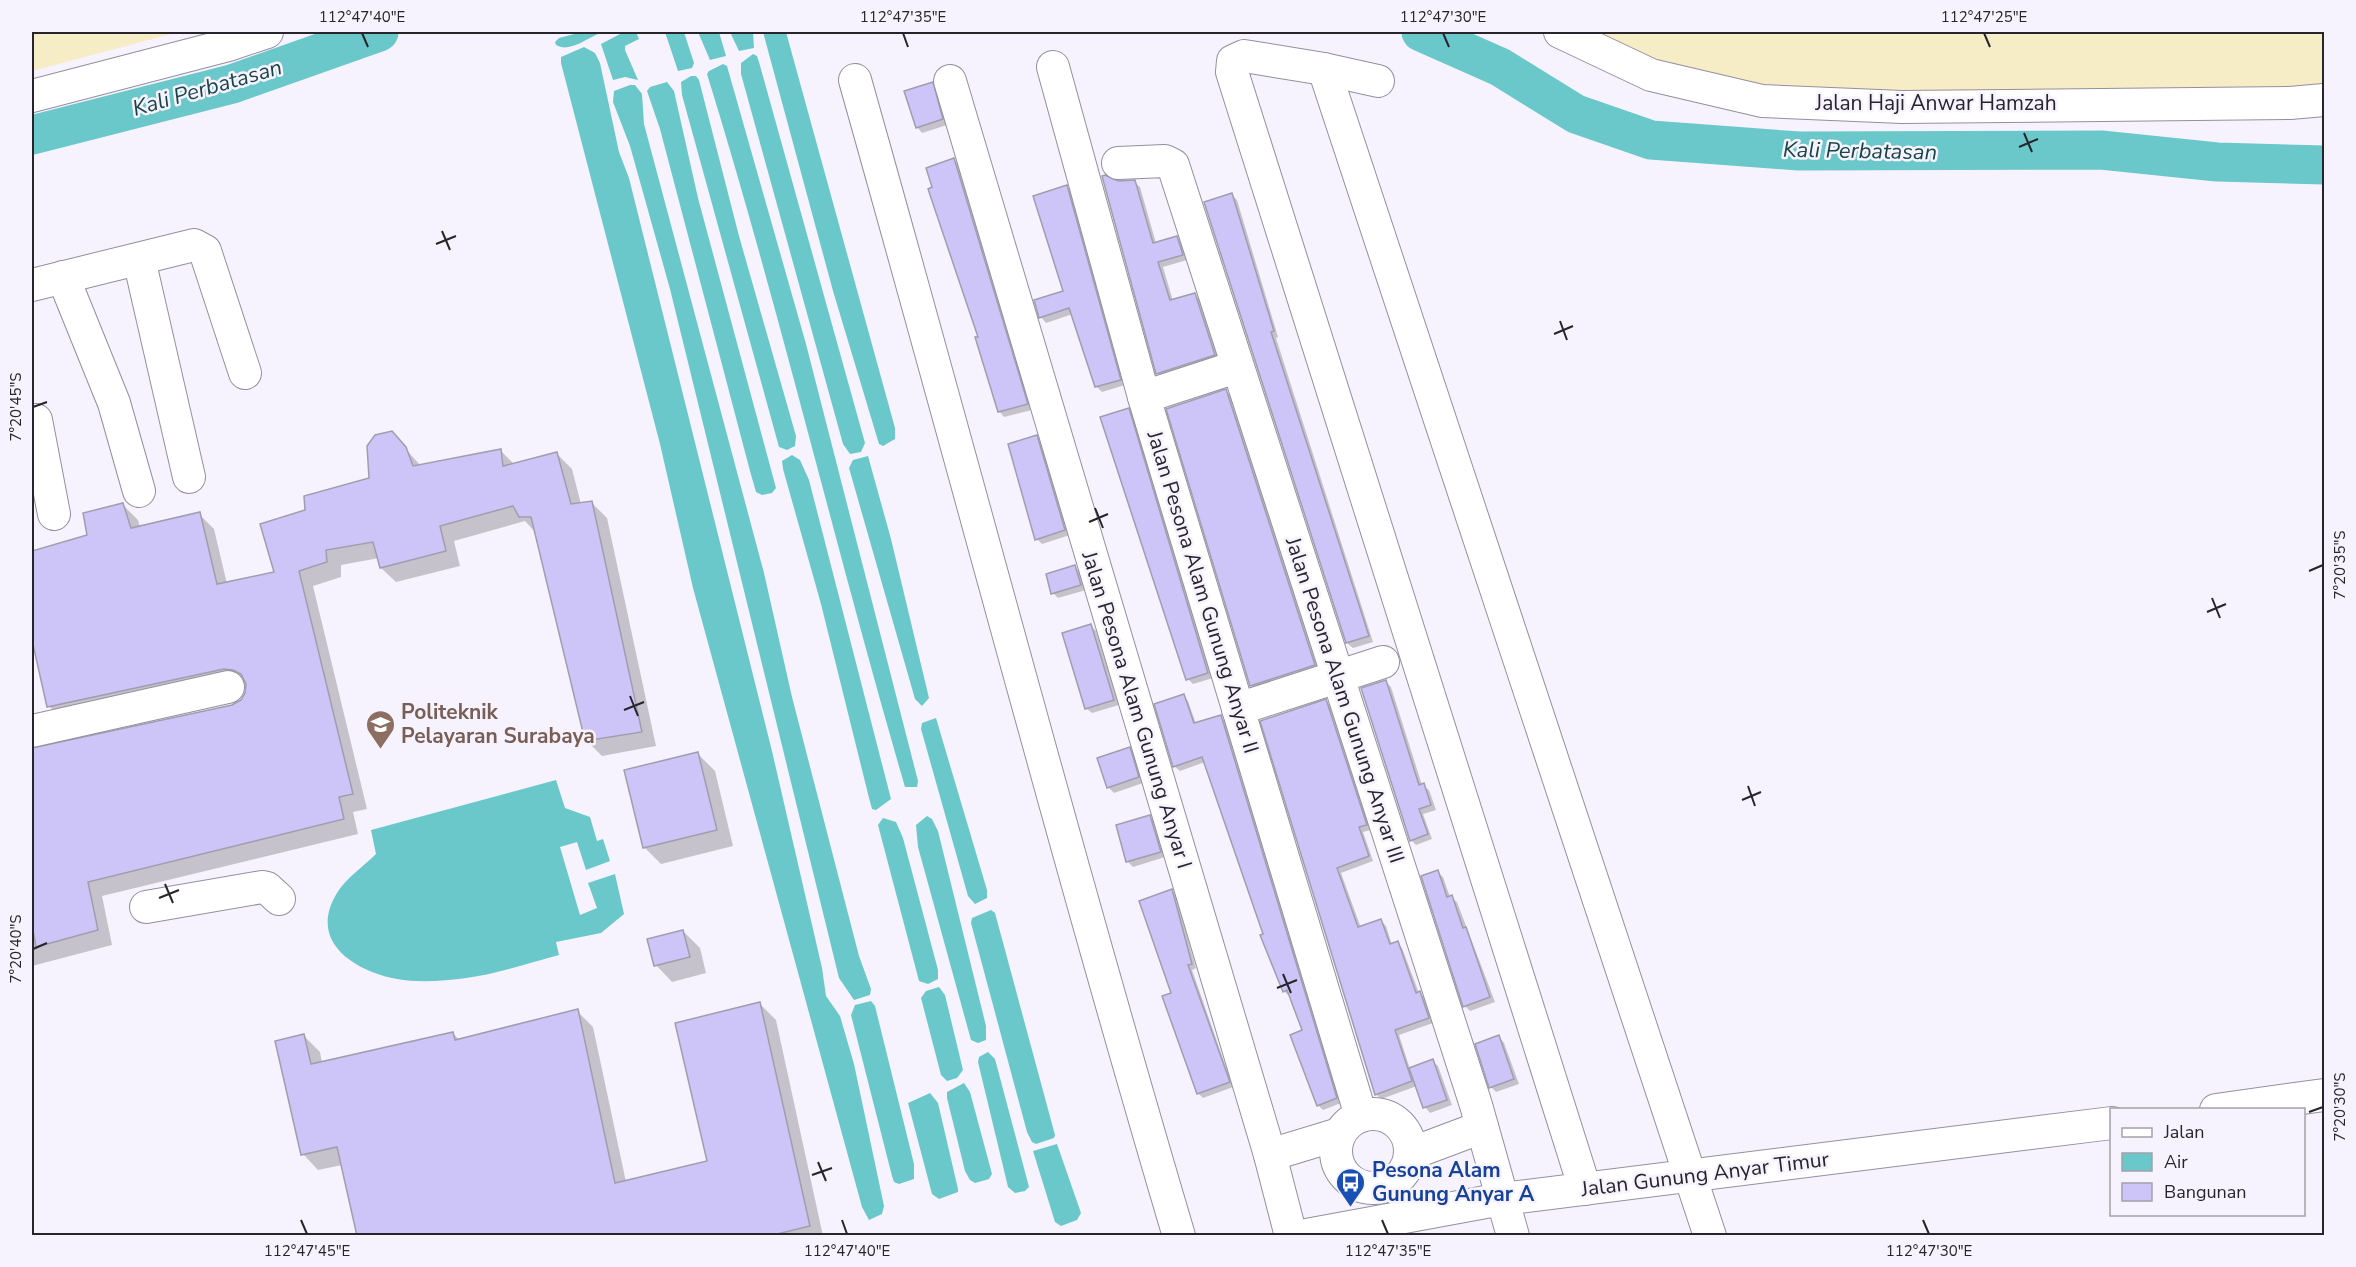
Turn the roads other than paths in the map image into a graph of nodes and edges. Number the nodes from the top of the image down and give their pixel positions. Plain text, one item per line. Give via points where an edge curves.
1 (267, 32) edge
2 (1560, 32) edge
3 (1053, 67) dead end
4 (1324, 69) junction
5 (855, 80) dead end
6 (950, 81) dead end
7 (1378, 81) dead end
8 (32, 96) edge
9 (2325, 100) edge
10 (1118, 163) dead end
11 (139, 259) junction
12 (63, 277) junction
13 (32, 285) edge
14 (1236, 368) junction
15 (245, 373) dead end
16 (1144, 397) junction
17 (36, 420) dead end
18 (189, 477) dead end
19 (139, 491) dead end
20 (54, 514) dead end
21 (1383, 662) dead end
22 (1338, 677) junction
23 (228, 687) dead end
24 (1238, 709) junction
25 (34, 722) edge
26 (279, 899) dead end
27 (146, 907) dead end
28 (2325, 1095) edge
29 (2231, 1108) edge
30 (2110, 1123) edge
31 (1350, 1125) junction
32 (1482, 1127) junction
33 (1410, 1154) junction
34 (1270, 1155) junction
35 (1690, 1176) junction
36 (1384, 1187) junction
37 (1585, 1189) junction
38 (1502, 1199) junction
39 (1399, 1227) edge
40 (1179, 1236) edge
41 (1290, 1236) edge
42 (1301, 1236) edge
43 (1513, 1236) edge
44 (1710, 1236) edge

1 - 8 street
2 - 9 street, Jalan Haji Anwar Hamzah via 1651,75 1762,101 1902,107
3 - 16 street, Jalan Pesona Alam Gunung Anyar II
4 - 7 street
4 - 35 street
4 - 37 street via 1244,56 1233,61 1232,72
5 - 40 street via 1056,811
6 - 34 street, Jalan Pesona Alam Gunung Anyar I
10 - 14 street, Jalan Pesona Alam Gunung Anyar III via 1165,161 1173,165
11 - 12 street
11 - 15 street via 194,245 205,250
11 - 18 street
12 - 13 street
12 - 19 street via 114,403
14 - 16 street
14 - 22 street, Jalan Pesona Alam Gunung Anyar III
16 - 24 street, Jalan Pesona Alam Gunung Anyar II
17 - 20 street
21 - 22 street
22 - 24 street
22 - 32 street, Jalan Pesona Alam Gunung Anyar III
23 - 25 street
24 - 31 street, Jalan Pesona Alam Gunung Anyar II
26 - 27 street via 262,887
28 - 29 street
30 - 35 street, Jalan Gunung Anyar Timur
31 - 33 street via 1376,1114 1390,1118 1409,1140
31 - 34 street
31 - 36 street via 1335,1148 1344,1176 1363,1187
32 - 33 street
32 - 38 street, Jalan Pesona Alam Gunung Anyar III
33 - 36 street via 1406,1168
34 - 41 street, Jalan Pesona Alam Gunung Anyar I
35 - 37 street, Jalan Gunung Anyar Timur
35 - 44 street
36 - 39 street
37 - 38 street, Jalan Gunung Anyar Timur
38 - 39 street, Jalan Gunung Anyar Timur
38 - 43 street, Jalan Pesona Alam Gunung Anyar III
39 - 42 street, Jalan Gunung Anyar Timur

